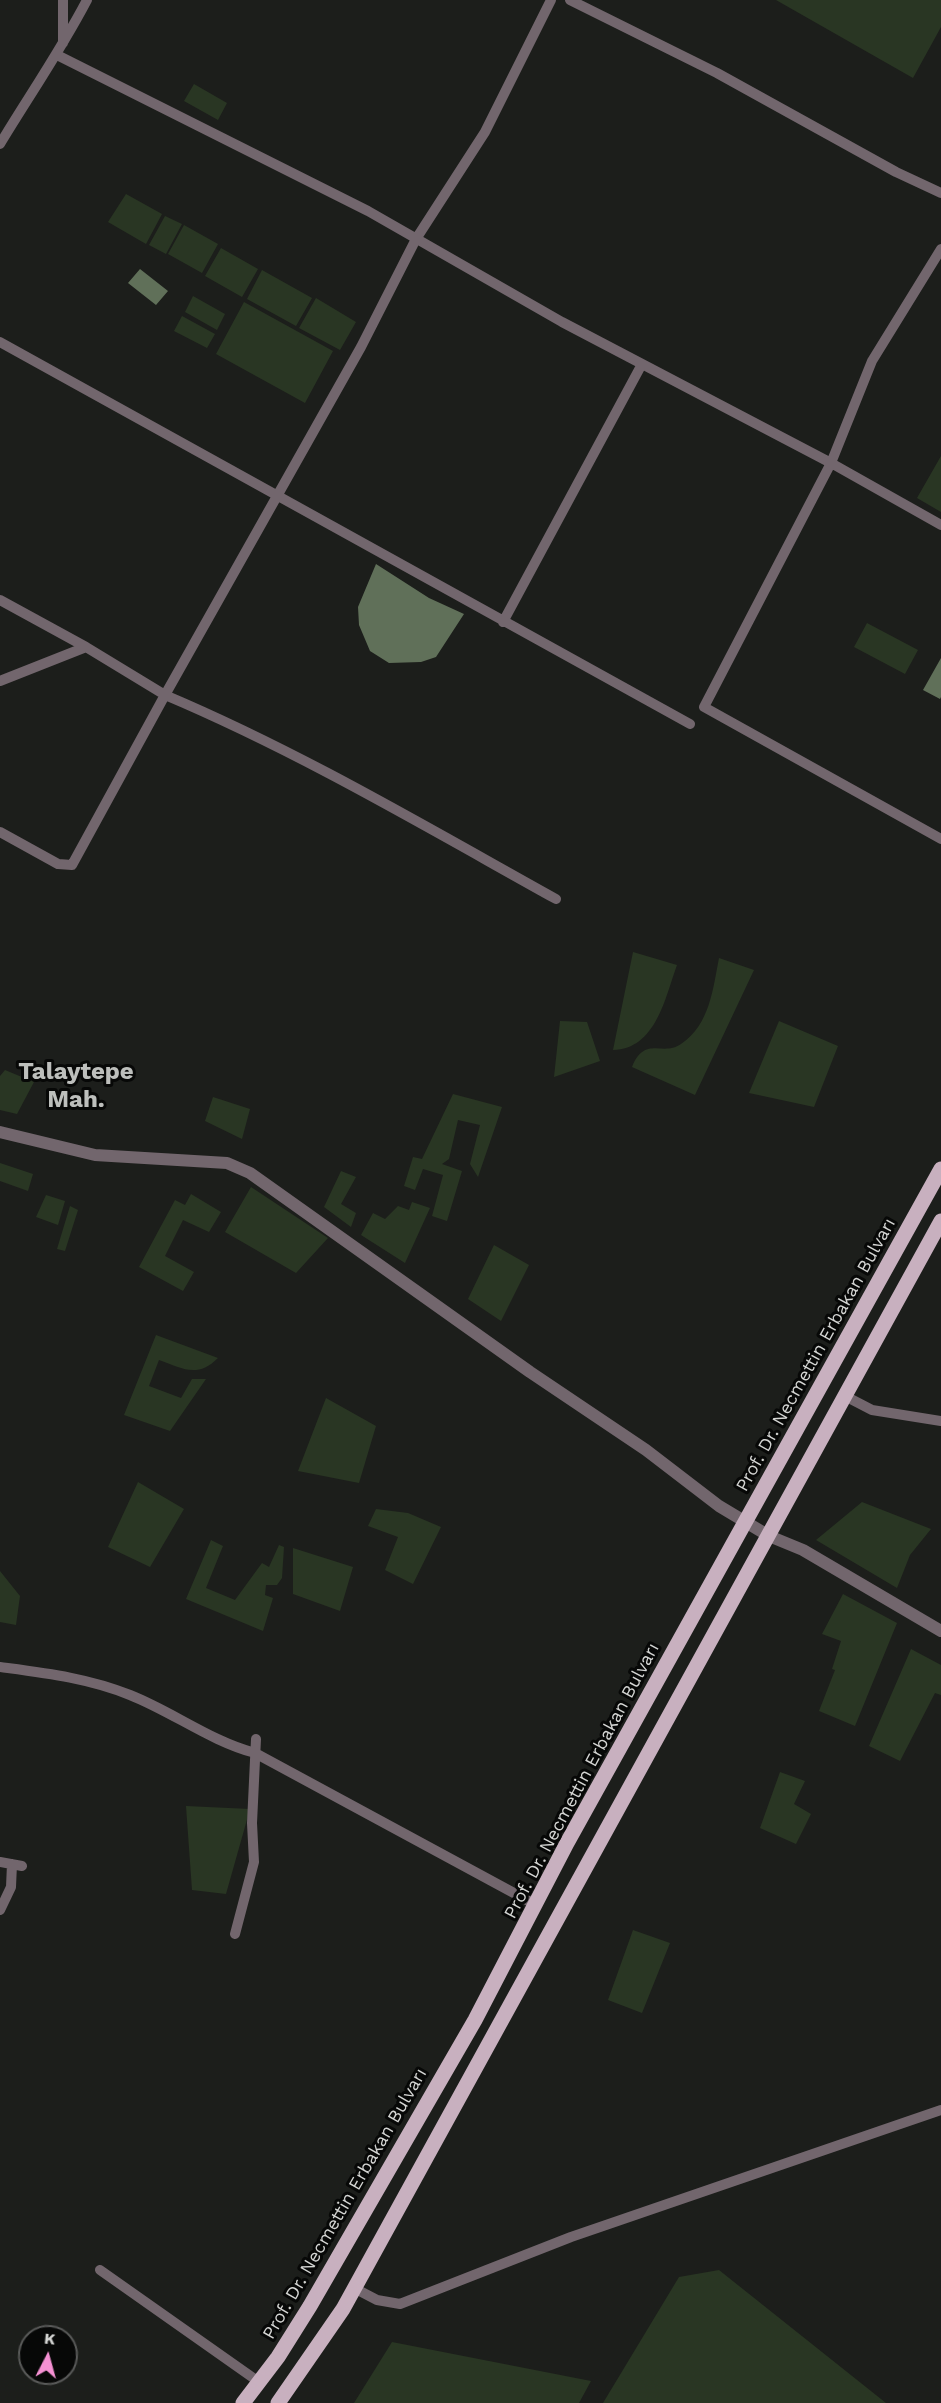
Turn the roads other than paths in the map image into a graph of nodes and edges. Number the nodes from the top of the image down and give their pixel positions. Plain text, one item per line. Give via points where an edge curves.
1 (63, 0) edge
2 (87, 0) edge
3 (551, 0) edge
4 (570, 0) edge
5 (60, 51) junction
6 (0, 144) edge
7 (941, 193) edge
8 (416, 239) junction
9 (941, 249) edge
10 (0, 342) edge
11 (642, 364) junction
12 (831, 463) junction
13 (275, 496) junction
14 (941, 525) edge
15 (0, 600) edge
16 (503, 622) junction
17 (86, 646) junction
18 (0, 681) edge
19 (165, 695) junction
20 (690, 724) dead end
21 (0, 832) edge
22 (941, 839) edge
23 (556, 899) dead end
24 (0, 1132) edge
25 (941, 1169) edge
26 (941, 1221) edge
27 (845, 1396) junction
28 (941, 1421) edge
29 (746, 1523) junction
30 (769, 1536) junction
31 (941, 1631) edge
32 (0, 1667) edge
33 (256, 1739) dead end
34 (255, 1753) junction
35 (0, 1862) edge
36 (536, 1905) junction
37 (0, 1910) edge
38 (235, 1934) dead end
39 (941, 2110) edge
40 (100, 2270) dead end
41 (354, 2288) junction
42 (259, 2382) junction
43 (243, 2403) edge
44 (278, 2403) edge

1 - 5 street
2 - 5 street
3 - 8 street via 485,132
4 - 7 street via 717,73
5 - 6 street
5 - 8 street
8 - 11 street
8 - 13 street via 355,357
9 - 12 street via 872,361
10 - 13 street
11 - 12 street
11 - 16 street
12 - 14 street
12 - 22 street via 705,707
13 - 16 street
13 - 19 street
15 - 17 street
16 - 20 street
17 - 18 street
17 - 19 street
19 - 21 street via 72,866 58,864
19 - 23 street via 345,782
24 - 29 street via 95,1155 227,1162 250,1173
25 - 29 main road, Prof. Dr. Necmettin Erbakan Bulvarı
26 - 27 main road
27 - 28 street via 872,1410
27 - 30 main road
29 - 30 street
29 - 36 main road, Prof. Dr. Necmettin Erbakan Bulvarı
30 - 31 street via 803,1550
30 - 41 main road
32 - 34 street via 86,1679 132,1696 231,1746
33 - 34 street
34 - 36 street
34 - 38 street via 254,1862
35 - 37 street via 17,1865
36 - 42 main road, Prof. Dr. Necmettin Erbakan Bulvarı via 475,2020 310,2306
39 - 41 street via 571,2237 400,2304 377,2300
40 - 42 street
41 - 44 main road
42 - 43 main road, Prof. Dr. Necmettin Erbakan Bulvarı

